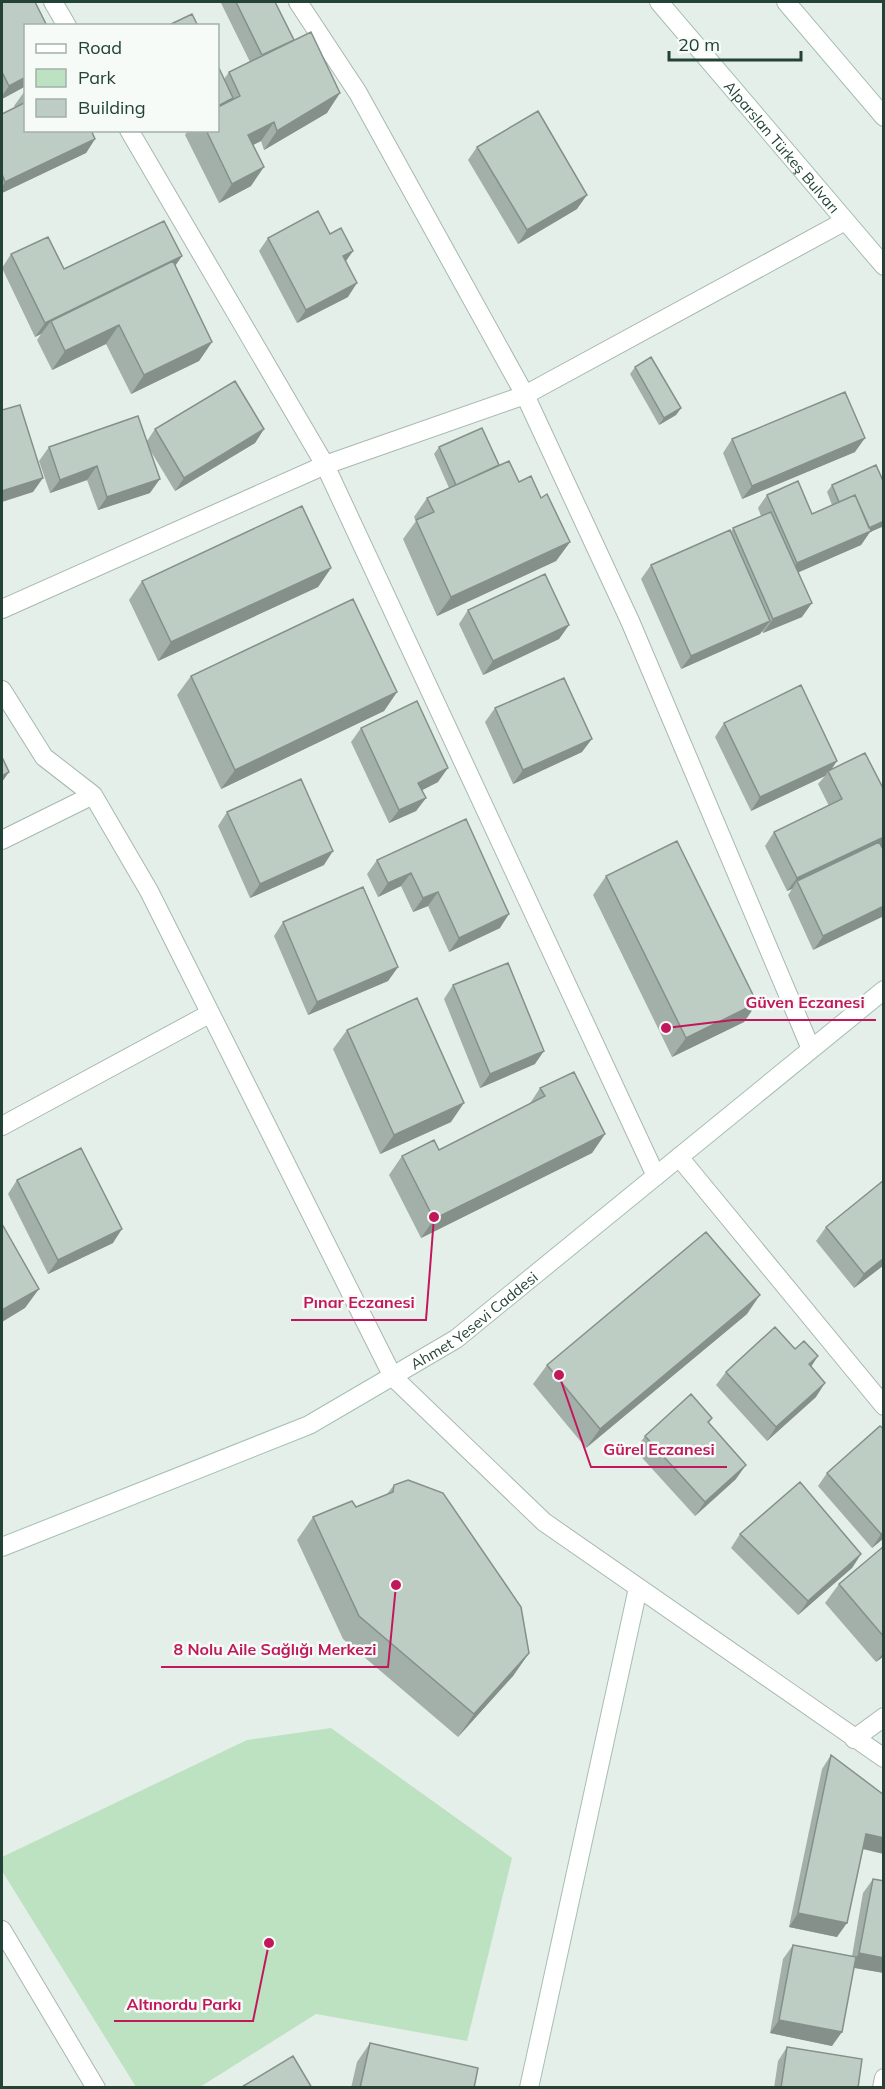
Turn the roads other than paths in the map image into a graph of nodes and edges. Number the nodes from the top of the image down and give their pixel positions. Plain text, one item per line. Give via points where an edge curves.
1 (53, 2) edge
2 (298, 2) edge
3 (659, 2) edge
4 (786, 2) edge
5 (66, 24) edge
6 (884, 117) edge
7 (130, 132) edge
8 (845, 221) junction
9 (884, 266) edge
10 (525, 395) junction
11 (324, 465) junction
12 (2, 609) edge
13 (2, 690) edge
14 (93, 795) junction
15 (2, 840) edge
16 (884, 990) edge
17 (209, 1014) junction
18 (811, 1049) junction
19 (2, 1126) edge
20 (679, 1157) junction
21 (656, 1176) junction
22 (393, 1377) junction
23 (884, 1406) edge
24 (2, 1547) edge
25 (638, 1588) junction
26 (884, 1717) edge
27 (854, 1739) junction
28 (884, 1758) edge
29 (2, 1930) edge
30 (884, 2078) edge
31 (96, 2088) edge
32 (529, 2088) edge
33 (882, 2088) edge

1 - 5 street
2 - 10 street via 358,93
3 - 8 street, Alparslan Türkeş Bulvarı
4 - 6 street
7 - 11 street
8 - 9 street, Alparslan Türkeş Bulvarı
8 - 10 street
10 - 11 street
10 - 18 street via 630,621
11 - 12 street
11 - 21 street
13 - 14 street via 44,757
14 - 15 street
14 - 17 street via 149,891
16 - 18 street, Ahmet Yesevi Caddesi
17 - 19 street
17 - 22 street
18 - 20 street, Ahmet Yesevi Caddesi
20 - 21 street, Ahmet Yesevi Caddesi
20 - 23 street
21 - 22 street, Ahmet Yesevi Caddesi via 456,1339
22 - 24 street, Ahmet Yesevi Caddesi via 309,1425
22 - 25 street via 544,1522
25 - 27 street
25 - 32 street
26 - 27 street
27 - 28 street
29 - 31 street
30 - 33 street

